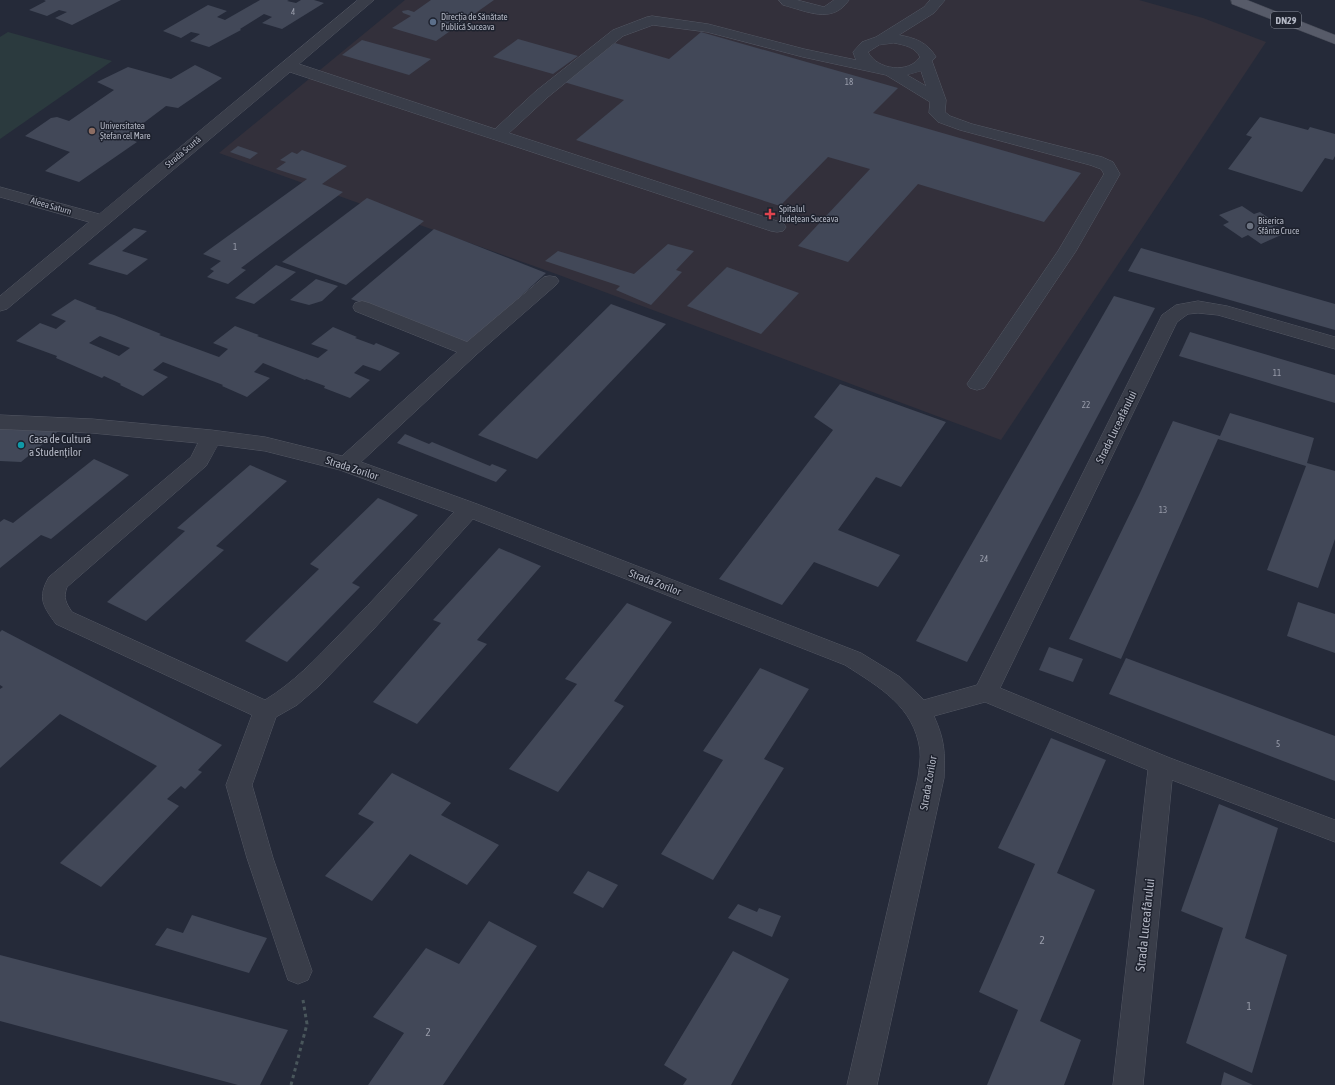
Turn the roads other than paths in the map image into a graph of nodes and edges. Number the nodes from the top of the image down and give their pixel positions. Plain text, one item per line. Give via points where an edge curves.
1 (367, 0) edge
2 (786, 0) edge
3 (842, 0) edge
4 (1235, 0) edge
5 (934, 5) edge
6 (1335, 26) edge
7 (881, 40) junction
8 (1335, 40) edge
9 (924, 45) junction
10 (852, 47) junction
11 (804, 53) junction
12 (288, 66) junction
13 (884, 70) junction
14 (938, 100) junction
15 (498, 135) junction
16 (0, 192) edge
17 (101, 220) junction
18 (777, 227) dead end
19 (550, 281) dead end
20 (0, 305) edge
21 (362, 306) dead end
22 (1335, 344) edge
23 (470, 350) junction
24 (977, 384) dead end
25 (0, 422) edge
26 (211, 437) junction
27 (346, 464) junction
28 (469, 509) junction
29 (986, 692) junction
30 (919, 711) junction
31 (266, 712) junction
32 (1161, 765) junction
33 (1335, 831) edge
34 (298, 972) road end
35 (862, 1085) edge
36 (1128, 1085) edge

1 - 12 street, Strada Scurtă
2 - 3 street via 824,11 831,10
4 - 6 main road, DN29
4 - 8 main road, DN29
5 - 7 street
5 - 9 street
7 - 9 street
7 - 10 street
9 - 13 street via 918,69 906,72
9 - 14 street
10 - 11 street
10 - 13 street via 860,52 861,58 868,64
11 - 13 street
11 - 15 street via 708,28 652,20 618,33 542,94
12 - 15 street
12 - 17 street, Strada Scurtă
13 - 14 street
14 - 24 street via 937,113 944,119 1096,161 1107,166 1112,174 1067,251
15 - 18 street
16 - 17 street, Aleea Saturn
17 - 20 street, Strada Scurtă
19 - 23 street
21 - 23 street
22 - 29 street, Strada Luceafărului via 1220,310 1198,307 1183,309 1169,319
23 - 27 street
25 - 26 street, Strada Zorilor via 92,426
26 - 27 street, Strada Zorilor via 265,444
26 - 31 street via 199,461 57,583 52,594 55,605 64,618
27 - 28 street, Strada Zorilor
28 - 30 street, Strada Zorilor via 853,660 892,684
28 - 31 street via 364,625 311,679
29 - 30 street
29 - 32 street
30 - 35 street, Strada Zorilor via 933,751 931,778
31 - 34 street via 239,785
32 - 33 street
32 - 36 street, Strada Luceafărului

